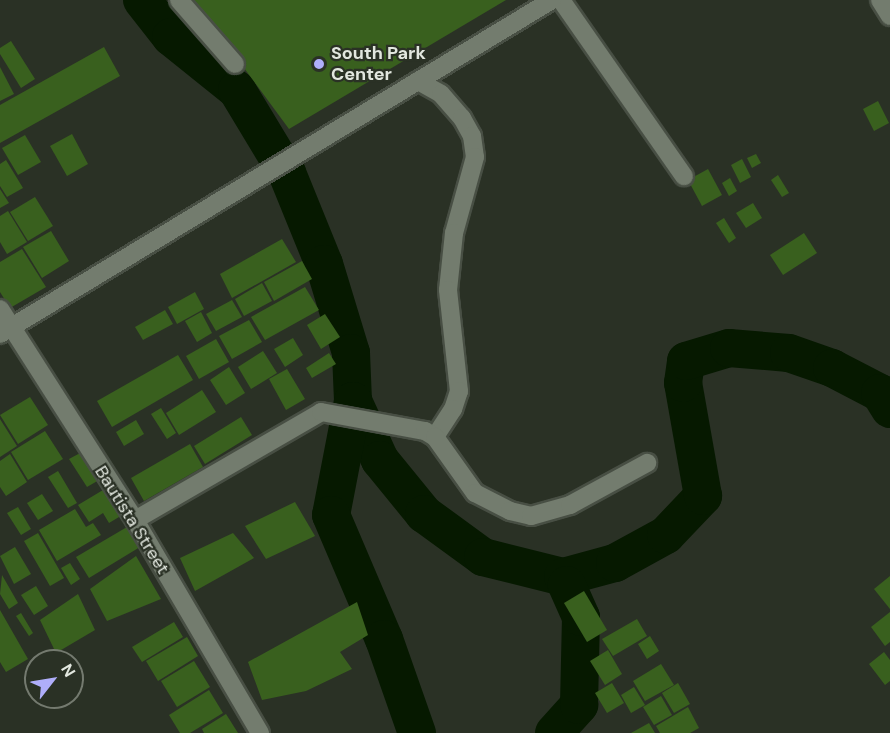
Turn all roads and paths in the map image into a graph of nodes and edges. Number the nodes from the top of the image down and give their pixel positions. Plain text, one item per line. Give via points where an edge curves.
1 (179, 0) edge
2 (552, 0) edge
3 (561, 0) edge
4 (880, 0) edge
5 (890, 16) edge
6 (234, 64) dead end
7 (418, 81) junction
8 (684, 176) dead end
9 (0, 309) edge
10 (6, 331) edge
11 (435, 437) junction
12 (647, 464) dead end
13 (135, 520) junction
14 (260, 733) edge

1 - 6 street
2 - 7 street
3 - 8 street
4 - 5 street
7 - 10 street
7 - 11 street via 453,105 472,136 475,158 454,233 448,290 459,391 453,409
9 - 10 street, Bautista Street
10 - 13 street, Bautista Street
11 - 12 street via 476,493 510,511 531,516 570,505
11 - 13 street via 321,412
13 - 14 street, Bautista Street

